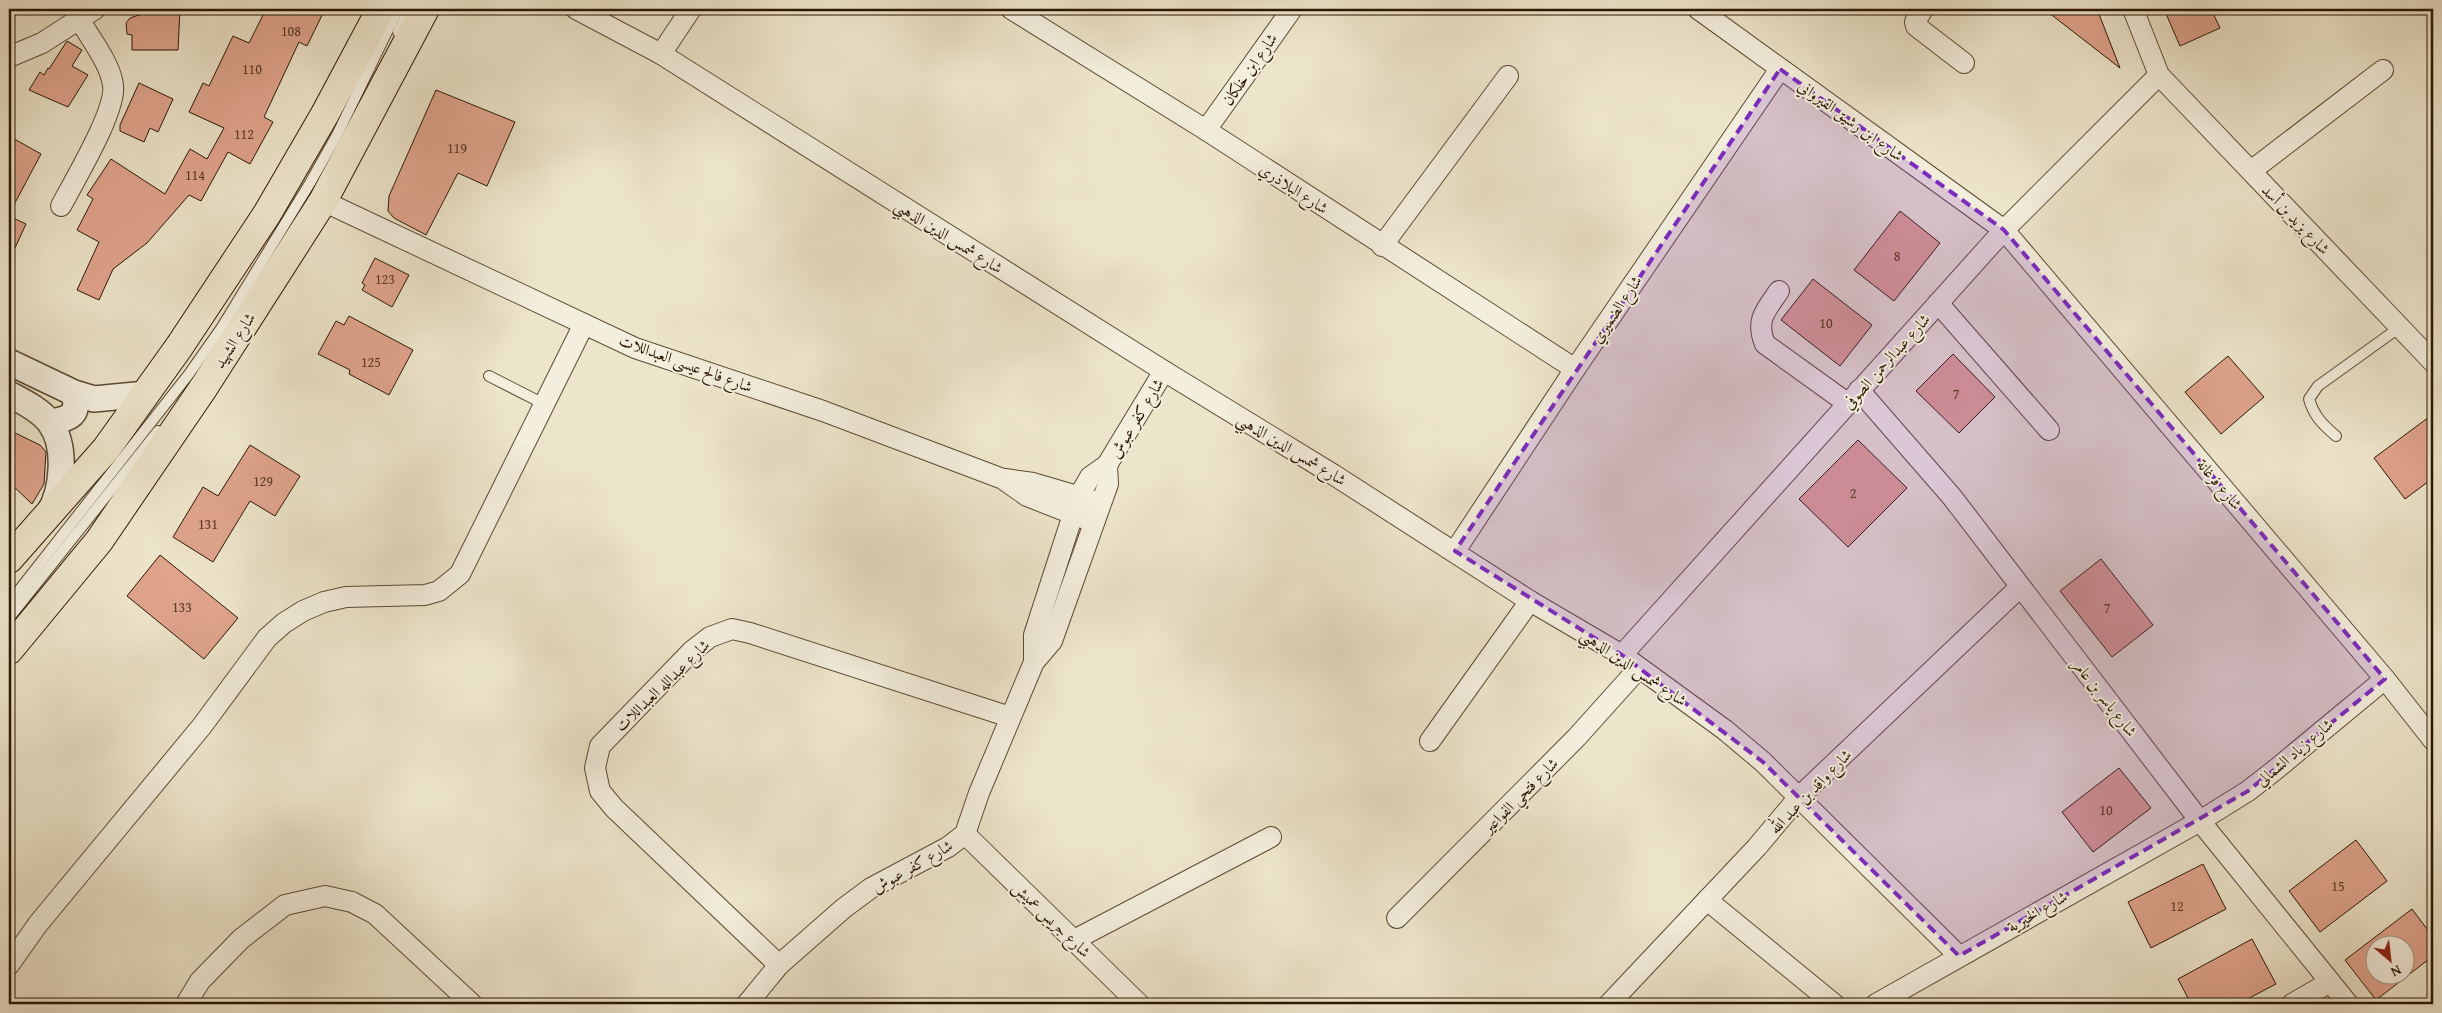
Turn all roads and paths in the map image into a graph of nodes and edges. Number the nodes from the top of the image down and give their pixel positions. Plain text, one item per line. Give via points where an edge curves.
1 (381, 9) edge
2 (398, 9) edge
3 (409, 9) edge
4 (425, 9) edge
5 (576, 9) edge
6 (691, 9) edge
7 (1011, 9) edge
8 (1292, 9) edge
9 (1698, 9) edge
10 (1923, 9) edge
11 (2133, 9) edge
12 (88, 14) edge
13 (661, 54) junction
14 (9, 57) edge
15 (1964, 63) dead end
16 (1780, 69) junction
17 (2383, 70) dead end
18 (1508, 76) dead end
19 (2159, 76) junction
20 (1206, 130) junction
21 (2251, 171) junction
22 (323, 201) junction
23 (62, 206) dead end
24 (2004, 230) junction
25 (1382, 246) junction
26 (1779, 291) dead end
27 (1938, 303) junction
28 (584, 324) junction
29 (2400, 327) junction
30 (9, 362) edge
31 (2433, 362) edge
32 (1575, 369) junction
33 (1164, 371) junction
34 (489, 376) dead end
35 (74, 393) junction
36 (9, 394) edge
37 (146, 394) junction
38 (1853, 397) junction
39 (544, 404) junction
40 (50, 422) junction
41 (2049, 430) dead end
42 (2336, 436) dead end
43 (1107, 464) junction
44 (1076, 505) junction
45 (1097, 513) junction
46 (47, 516) junction
47 (1455, 551) junction
48 (9, 559) edge
49 (2020, 587) junction
50 (1530, 601) junction
51 (9, 603) edge
52 (9, 618) edge
53 (9, 650) edge
54 (1622, 656) junction
55 (1034, 662) junction
56 (1639, 668) junction
57 (2385, 679) junction
58 (1010, 717) junction
59 (2433, 740) edge
60 (1430, 741) dead end
61 (1799, 797) junction
62 (2200, 820) junction
63 (965, 834) junction
64 (1271, 837) dead end
65 (1707, 900) junction
66 (1397, 918) dead end
67 (1074, 940) junction
68 (1959, 956) junction
69 (9, 965) edge
70 (779, 965) junction
71 (2330, 982) junction
72 (186, 1004) edge
73 (472, 1004) edge
74 (746, 1004) edge
75 (1139, 1004) edge
76 (1609, 1004) edge
77 (1834, 1004) edge
78 (1876, 1004) edge
79 (2292, 1004) edge
80 (2348, 1004) edge

1 - 37 highway via 268,214
2 - 51 lane via 315,175 227,320 190,374
3 - 52 lane via 328,172 252,299 168,419
4 - 22 highway, شارع الشهيد
5 - 13 street, شارع شمس الدين الذهبي
6 - 13 street
7 - 20 street, شارع البلاذري
8 - 20 street, شارع ابن خلكان
9 - 16 street, شارع ابن رشيق القيرواني
10 - 15 street via 1914,22 1916,26
11 - 19 street
12 - 14 street via 42,43
12 - 23 street via 114,87 110,107
13 - 33 street, شارع شمس الدين الذهبي
16 - 24 street, شارع ابن رشيق القيرواني
16 - 32 street, شارع الضميري
17 - 21 street
18 - 25 street
19 - 21 street, شارع يزيد بن أسد
19 - 24 street, شارع عبدالرحمن الصوفي
20 - 25 street, شارع البلاذري
21 - 29 street, شارع يزيد بن أسد
22 - 28 street, شارع فالح عيسى العبداللات
22 - 53 highway, شارع الشهيد via 204,387 98,541
24 - 27 street, شارع عبدالرحمن الصوفي
24 - 57 street, شارع فرغانة
25 - 32 street, شارع البلاذري
26 - 38 street, شارع ياسر بن عامر via 1760,325 1765,344
27 - 38 street, شارع عبدالرحمن الصوفي
27 - 41 street
28 - 39 street
28 - 44 street, شارع فالح عيسى العبداللات via 635,348 823,411 1003,479 1033,482
29 - 31 street, شارع يزيد بن أسد
29 - 42 lane via 2318,386 2309,399 2313,413
30 - 35 street
32 - 47 street, شارع الضميري
33 - 43 street, شارع كفر عبوش
33 - 47 street, شارع شمس الدين الذهبي
34 - 39 lane
35 - 37 street via 94,399
35 - 40 street via 76,408 73,414 61,421
36 - 40 street
37 - 46 highway via 106,450
38 - 49 street, شارع ياسر بن عامر via 1952,497
38 - 54 street, شارع عبدالرحمن الصوفي
39 - 69 street via 460,574 439,591 426,595 346,597 324,602 284,623 267,638 202,726 38,924
40 - 46 street via 58,438 60,454 56,502
43 - 44 street, شارع كفر عبوش via 1090,477
43 - 45 street, شارع كفر عبوش via 1108,484
44 - 45 street, شارع فالح عيسى العبداللات
44 - 55 street, شارع كفر عبوش via 1034,635
45 - 55 street, شارع كفر عبوش via 1052,641
46 - 48 highway
47 - 50 street, شارع شمس الدين الذهبي
49 - 61 street, شارع واقد بن عبد الله
49 - 62 street, شارع ياسر بن عامر
50 - 54 street, شارع شمس الدين الذهبي
50 - 60 street
54 - 56 street, شارع شمس الدين الذهبي
55 - 58 street, شارع كفر عبوش
56 - 61 street, شارع شمس الدين الذهبي via 1725,730
56 - 66 street, شارع فتحي الفواعير via 1577,737
57 - 59 street, شارع فرغانة
57 - 62 street, شارع زياد الشمالي via 2276,770
58 - 63 street, شارع كفر عبوش
58 - 70 street, شارع عبدالله العبداللات via 750,632 732,629 710,637 692,651 600,746 595,768 600,791
61 - 65 street, شارع واقد بن عبد الله
61 - 68 street, شارع شمس الدين الذهبي
62 - 68 street, شارع الخيرية
62 - 71 street, شارع ياسر بن عامر
63 - 67 street, شارع جريس عميش
63 - 70 street, شارع كفر عبوش via 948,847 871,888
64 - 67 street
65 - 76 street, شارع واقد بن عبد الله
65 - 77 street
67 - 75 street, شارع جريس عميش
68 - 78 street, شارع الخيرية
70 - 74 street, شارع كفر عبوش
71 - 79 street
71 - 80 street, شارع ياسر بن عامر
72 - 73 street via 200,981 241,939 285,905 325,896 352,902 375,914

